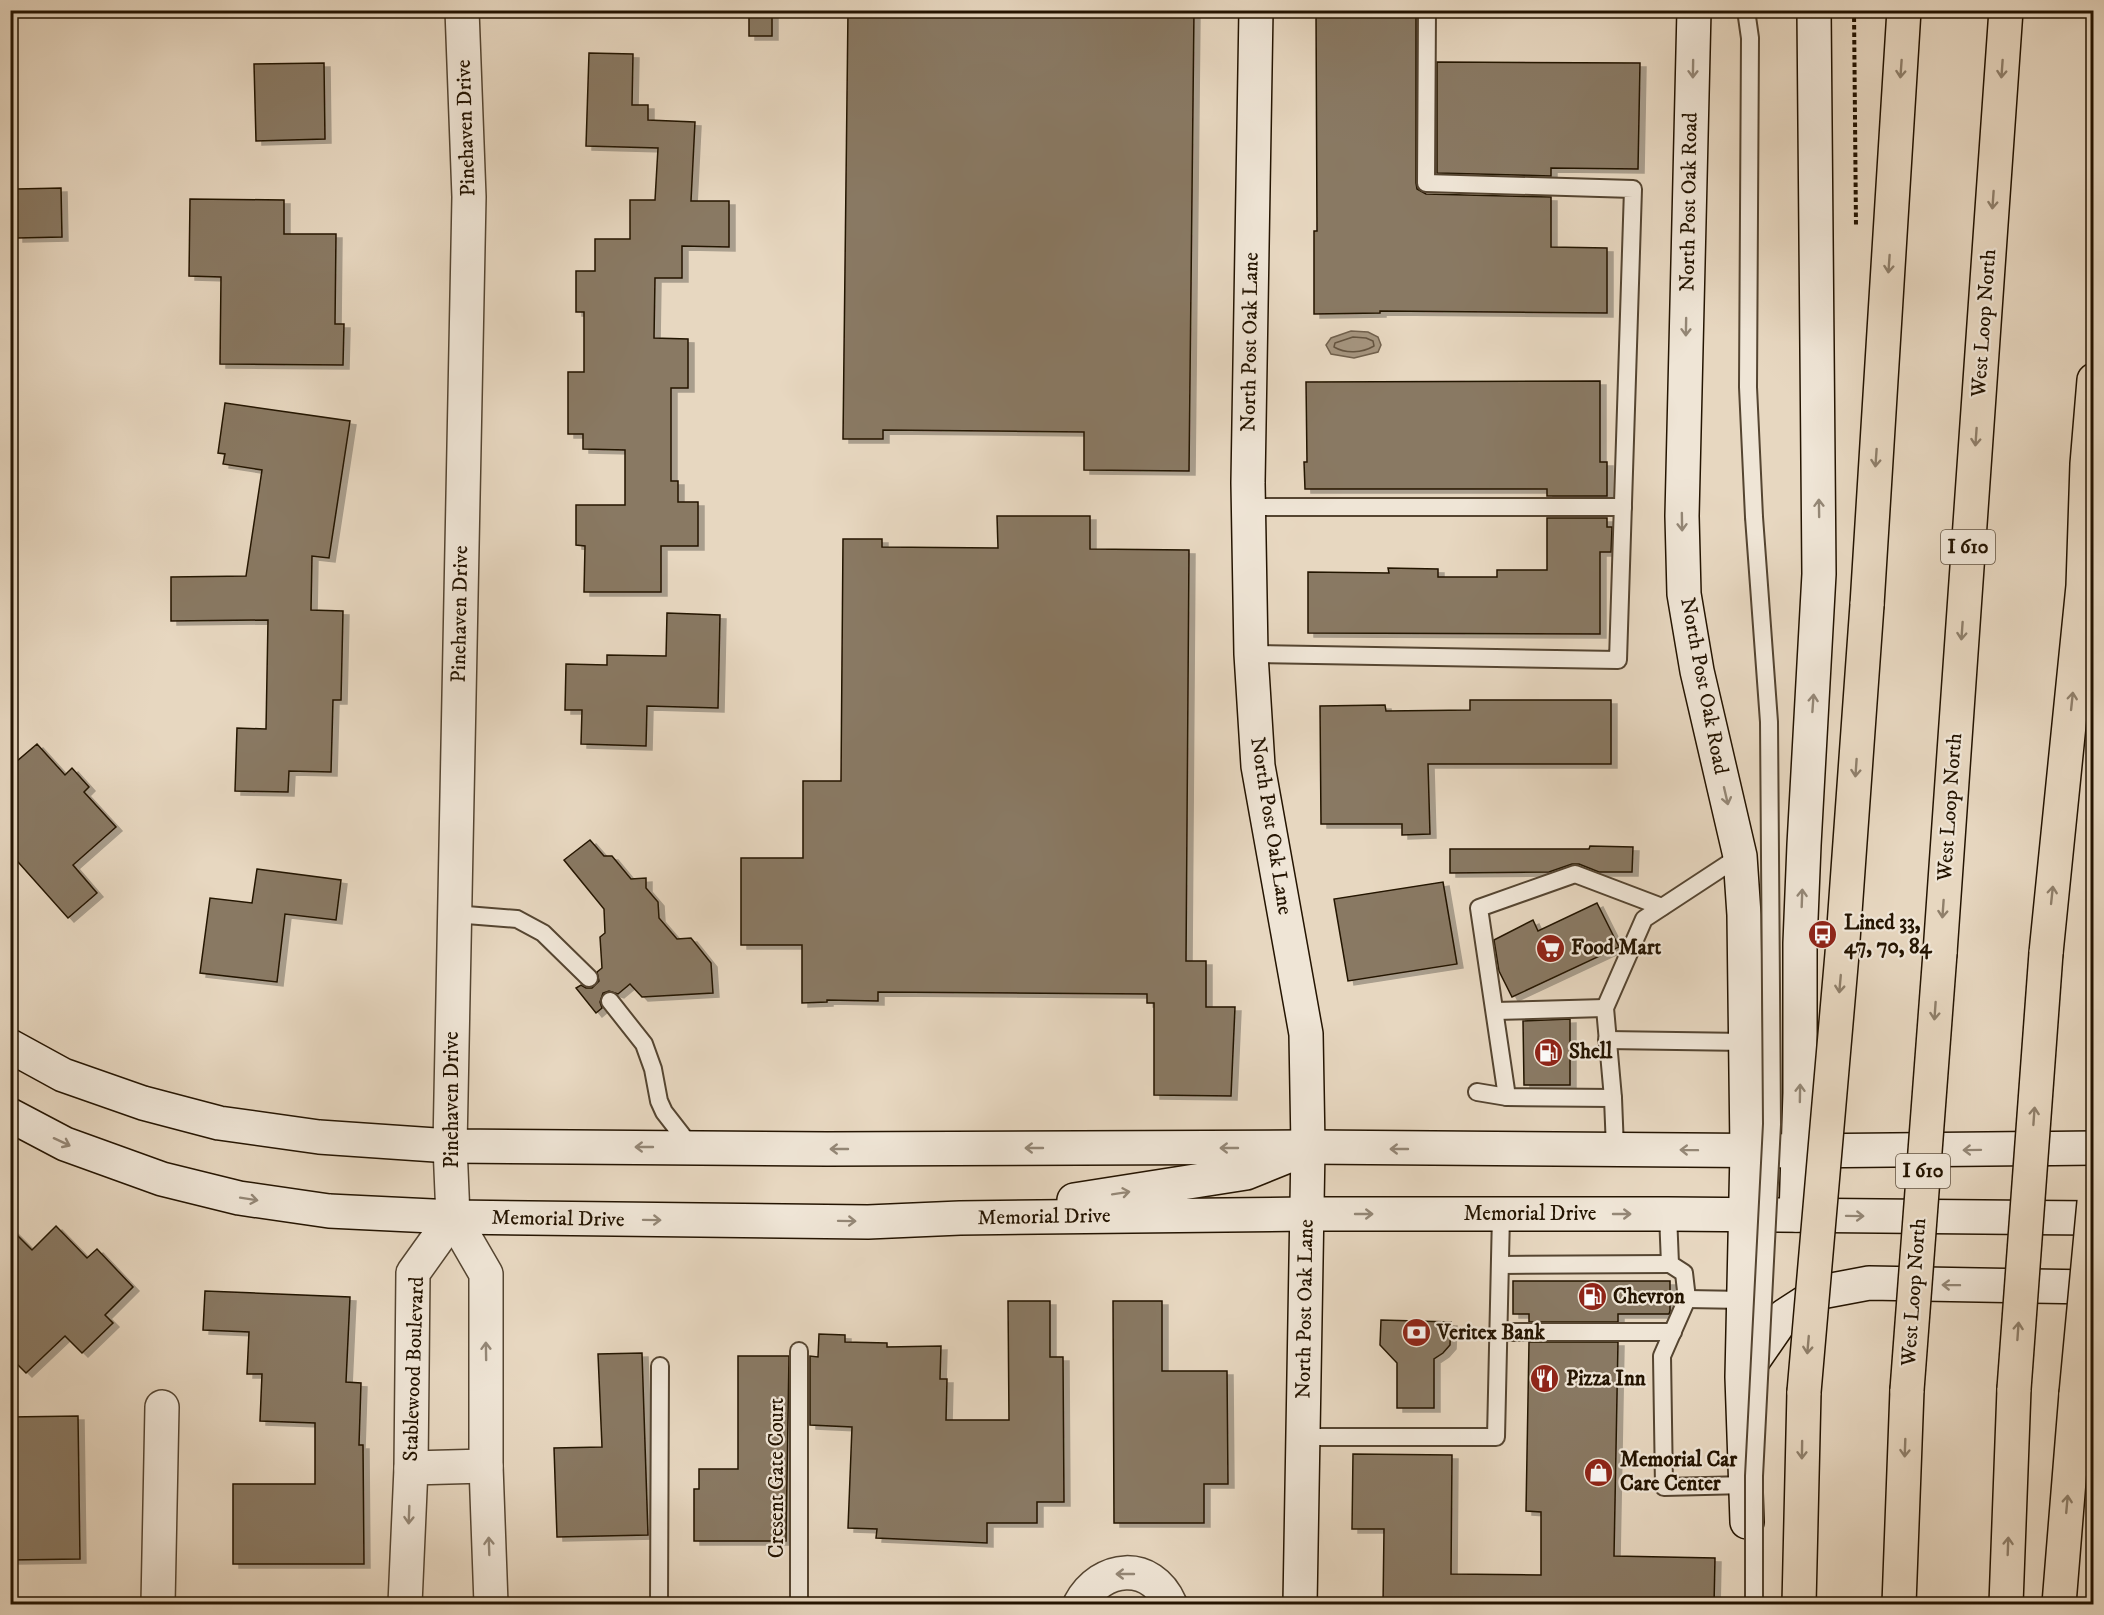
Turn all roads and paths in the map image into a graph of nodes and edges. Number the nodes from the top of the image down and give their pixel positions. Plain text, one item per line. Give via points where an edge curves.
1 (462, 10) edge
2 (1256, 10) edge
3 (1427, 10) edge
4 (1694, 10) edge
5 (1746, 10) edge
6 (1755, 10) edge
7 (1814, 10) edge
8 (1904, 10) edge
9 (2006, 10) edge
10 (1750, 38) junction
11 (2094, 380) edge
12 (1248, 507) junction
13 (1623, 507) junction
14 (1251, 654) junction
15 (1740, 856) junction
16 (1662, 907) junction
17 (454, 914) junction
18 (589, 978) dead end
19 (610, 1001) dead end
20 (1605, 1008) junction
21 (1495, 1011) junction
22 (1607, 1040) junction
23 (1746, 1042) junction
24 (10, 1046) edge
25 (1477, 1092) dead end
26 (1507, 1097) junction
27 (1613, 1098) junction
28 (10, 1115) edge
29 (450, 1146) junction
30 (692, 1148) junction
31 (1308, 1148) junction
32 (1615, 1149) junction
33 (2094, 1149) edge
34 (1747, 1151) junction
35 (1798, 1151) junction
36 (2094, 1202) edge
37 (1306, 1214) junction
38 (1668, 1214) junction
39 (1502, 1215) junction
40 (1746, 1215) junction
41 (1796, 1215) junction
42 (453, 1218) junction
43 (960, 1218) junction
44 (2094, 1218) edge
45 (1670, 1264) junction
46 (1500, 1265) junction
47 (2094, 1287) edge
48 (1688, 1299) junction
49 (1744, 1300) junction
50 (1498, 1332) junction
51 (1673, 1332) junction
52 (799, 1352) dead end
53 (660, 1366) dead end
54 (1742, 1377) junction
55 (162, 1407) dead end
56 (1303, 1437) junction
57 (486, 1466) junction
58 (411, 1468) junction
59 (1746, 1485) junction
60 (158, 1605) edge
61 (405, 1605) edge
62 (491, 1605) edge
63 (659, 1605) edge
64 (800, 1605) edge
65 (1080, 1605) edge
66 (1170, 1605) edge
67 (1300, 1605) edge
68 (1752, 1605) edge
69 (1799, 1605) edge
70 (1899, 1605) edge
71 (2006, 1605) edge
72 (2059, 1605) edge

1 - 17 main road, Pinehaven Drive via 469,197
2 - 12 main road, North Post Oak Lane
3 - 13 lane via 1426,183 1633,189
4 -> 15 main road, North Post Oak Road via 1682,516 1684,594 1697,671
5 - 10 lane
6 - 10 lane
35 -> 7 main road via 1803,855 1819,574
8 -> 69 highway, bridge via 1846,908 1804,1392
9 -> 70 highway, West Loop North / I 610, bridge via 1907,1390
10 - 68 lane, bridge via 1748,387 1770,722 1772,1124 1754,1476
71 -> 11 highway, bridge via 2014,1389 2046,953 2083,586
12 - 13 lane
12 - 14 main road, North Post Oak Lane
13 - 14 lane via 1618,660
14 - 31 main road, North Post Oak Lane via 1258,766 1306,1034
15 - 16 lane
15 - 23 main road, North Post Oak Road
16 - 20 lane via 1644,919
16 - 21 lane via 1575,874 1479,908
17 - 18 lane via 517,919 543,933
17 - 29 main road, Pinehaven Drive
19 - 30 lane via 644,1044 664,1112
20 - 21 lane
20 - 22 lane
21 - 26 lane
22 - 23 lane
22 - 27 lane
23 - 34 main road, North Post Oak Road
24 - 29 main road via 63,1075 143,1103 219,1123 318,1137
25 - 26 lane
26 - 27 lane
27 - 32 lane
28 -> 42 main road, Memorial Drive via 87,1152 162,1179 239,1198 329,1211
30 -> 29 main road
29 - 42 main road, Pinehaven Drive
31 -> 30 main road
32 -> 31 main road
31 - 37 main road, North Post Oak Lane
43 -> 31 main road via 1246,1173
34 -> 32 main road
33 -> 35 main road
34 - 35 main road
34 - 40 main road, North Post Oak Road
35 - 41 main road
72 -> 36 highway, bridge
37 -> 39 main road, Memorial Drive
37 - 43 main road, Memorial Drive
37 - 56 main road, North Post Oak Lane
39 -> 38 main road, Memorial Drive
38 - 40 main road, Memorial Drive
38 - 45 lane
39 - 46 lane
40 - 41 main road, Memorial Drive
40 - 49 main road, North Post Oak Road
41 -> 44 main road, Memorial Drive
42 -> 43 main road, Memorial Drive via 868,1222
57 -> 42 main road via 486,1274
42 - 58 main road, Stablewood Boulevard via 413,1274
45 - 46 lane
45 - 48 lane via 1684,1273
46 - 50 lane
47 -> 54 main road via 1869,1283 1821,1292 1784,1316
48 - 49 lane
48 - 51 lane
49 - 54 main road, North Post Oak Road
50 - 51 lane
50 - 56 lane via 1496,1437
51 - 59 lane via 1662,1356 1664,1487
52 - 64 lane, Cresent Gate Court
53 - 63 lane
54 - 59 main road, North Post Oak Road
55 - 60 main road
56 - 67 main road, North Post Oak Lane
57 - 58 main road
62 -> 57 main road
58 -> 61 main road, Stablewood Boulevard
59 - 68 main road, North Post Oak Road
66 -> 65 main road via 1156,1584 1128,1573 1113,1574 1099,1581

